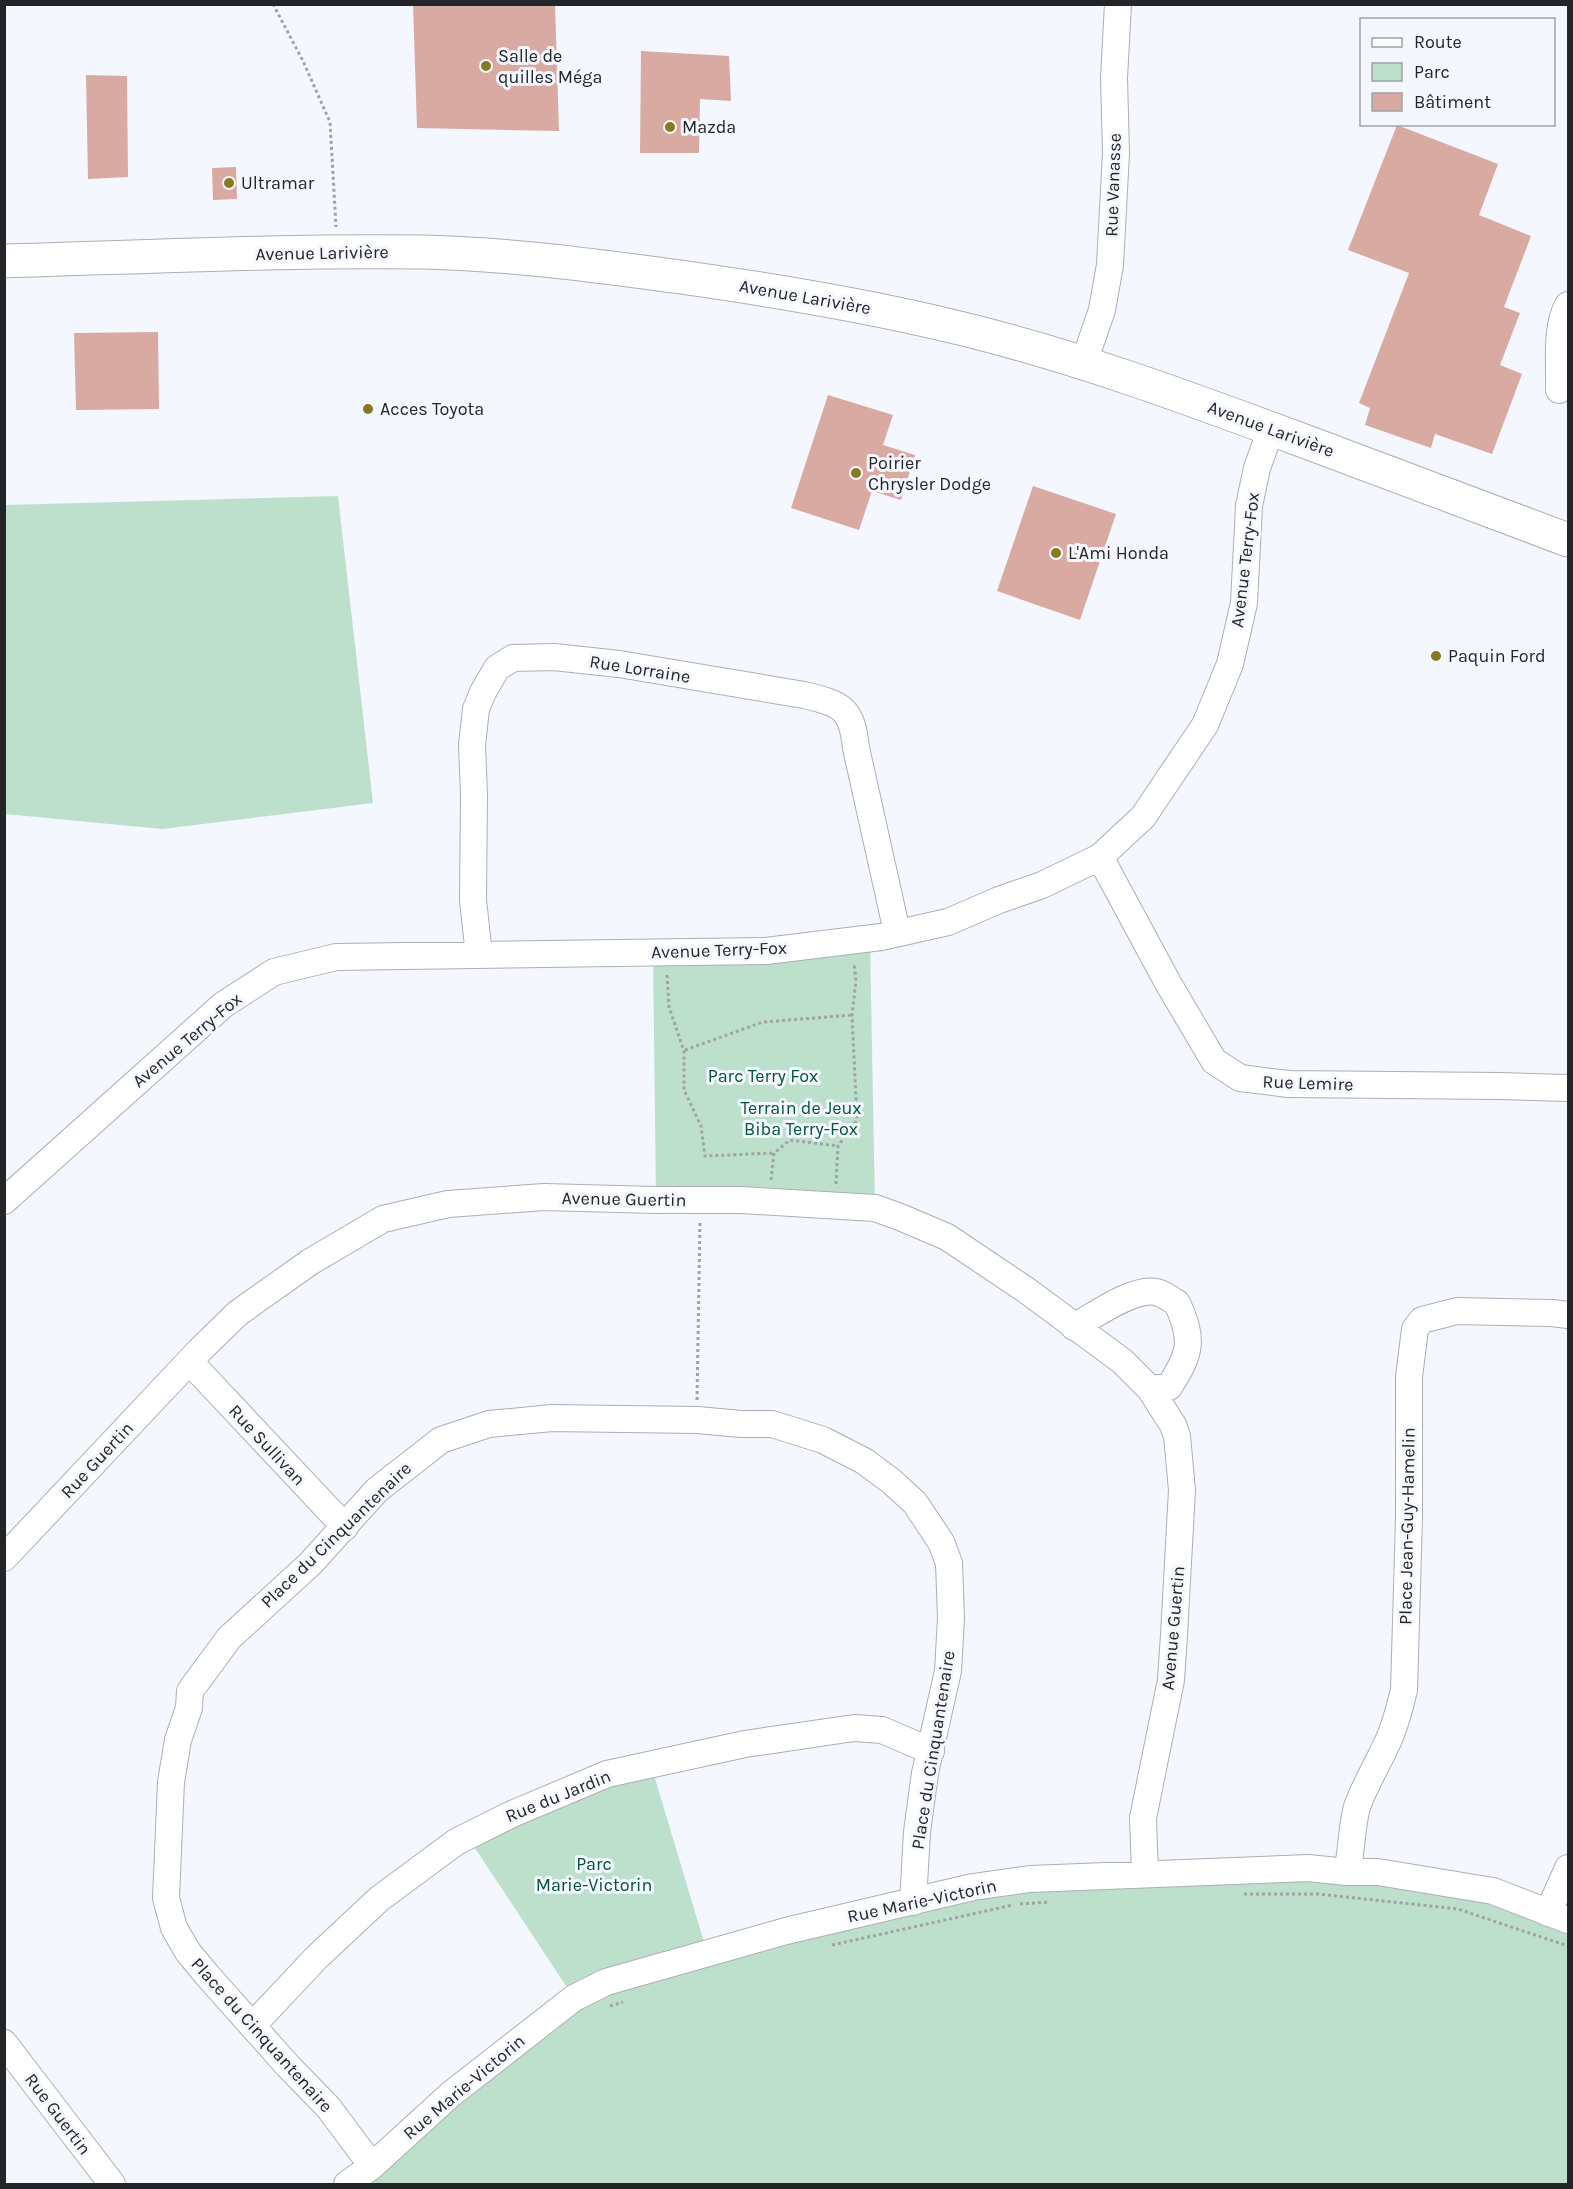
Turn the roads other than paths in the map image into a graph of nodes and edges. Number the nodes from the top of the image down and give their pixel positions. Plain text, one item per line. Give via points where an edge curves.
1 (1118, 4) edge
2 (4, 261) edge
3 (1569, 305) edge
4 (1084, 362) junction
5 (1556, 390) edge
6 (1271, 429) junction
7 (1569, 540) edge
8 (1100, 857) junction
9 (897, 932) junction
10 (479, 955) junction
11 (1569, 1088) edge
12 (4, 1201) edge
13 (1569, 1315) edge
14 (1074, 1327) junction
15 (190, 1362) junction
16 (1150, 1389) junction
17 (345, 1527) junction
18 (4, 1558) edge
19 (931, 1751) junction
20 (1569, 1868) edge
21 (1347, 1872) junction
22 (1145, 1873) junction
23 (913, 1902) junction
24 (1558, 1917) edge
25 (253, 2025) junction
26 (4, 2043) edge
27 (372, 2166) junction
28 (112, 2184) edge
29 (347, 2184) edge

1 - 4 street, Rue Vanasse via 1110,265 1102,310
2 - 4 main road, Avenue Larivière via 426,252 509,256 839,302 952,326
3 - 5 street via 1563,315
4 - 6 main road, Avenue Larivière
6 - 7 main road, Avenue Larivière
6 - 8 street, Avenue Terry-Fox via 1249,506 1244,603 1230,664 1205,725 1143,817
8 - 9 street, Avenue Terry-Fox via 948,922
8 - 11 street, Rue Lemire via 1214,1061 1240,1078 1288,1084
9 - 10 street, Avenue Terry-Fox via 766,951
9 - 10 street, Rue Lorraine via 855,729 838,706 804,696 619,664 529,656 513,658 497,668 476,709 472,745 473,900
10 - 12 street, Avenue Terry-Fox via 336,957 273,972 224,1005
13 - 21 street, Place Jean-Guy-Hamelin via 1457,1311 1422,1320 1415,1329 1409,1377 1404,1690 1389,1738 1357,1808
14 - 15 street, Avenue Guertin via 947,1237 875,1209 741,1200 544,1197 448,1204 383,1219 310,1262 238,1313
14 - 16 street, Avenue Guertin via 1122,1361
14 - 16 street via 1143,1292 1154,1291 1177,1303 1189,1335 1188,1352 1169,1387
15 - 17 street, Rue Sullivan
15 - 18 street, Rue Guertin
16 - 22 street, Avenue Guertin via 1177,1436 1182,1490 1170,1680 1143,1818
17 - 19 street, Place du Cinquantenaire via 377,1490 441,1440 489,1424 552,1418 697,1420 771,1424 823,1440 864,1461 915,1503 941,1542 949,1563 948,1671
17 - 25 street, Place du Cinquantenaire via 229,1638 190,1691 189,1708 178,1740 171,1782 166,1898 174,1928 188,1952
19 - 23 street, Place du Cinquantenaire via 917,1832
19 - 25 street, Rue du Jardin via 882,1730 854,1728 746,1744 607,1774 456,1842 379,1899
20 - 24 street
21 - 22 street, Rue Marie-Victorin via 1308,1868
21 - 24 street, Rue Marie-Victorin via 1378,1872 1493,1891
22 - 23 street, Rue Marie-Victorin via 1030,1879 973,1887
23 - 27 street, Rue Marie-Victorin via 706,1952 606,1982 577,1996 451,2094
25 - 27 street, Place du Cinquantenaire via 328,2107
26 - 28 street, Rue Guertin
27 - 29 street, Rue Marie-Victorin

